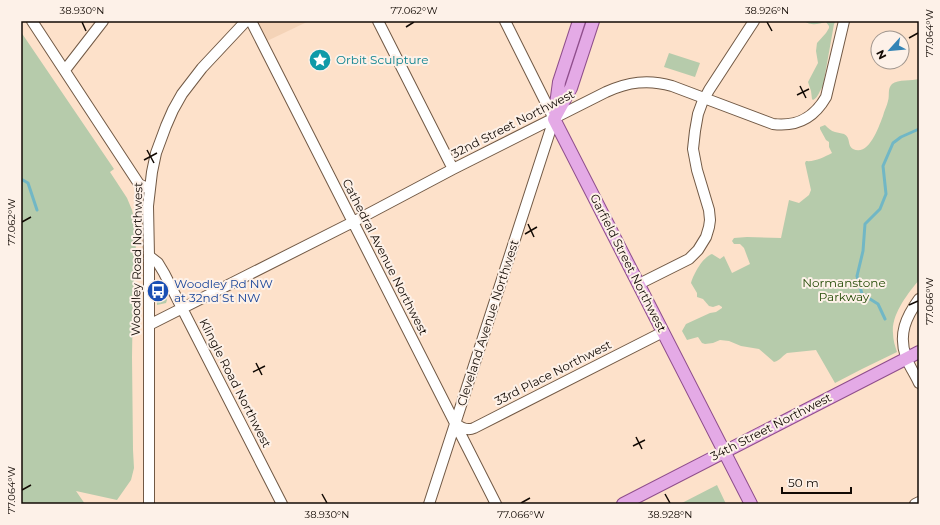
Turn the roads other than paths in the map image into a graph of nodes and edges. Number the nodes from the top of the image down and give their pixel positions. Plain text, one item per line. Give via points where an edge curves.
1 (32, 21) edge
2 (103, 21) edge
3 (246, 21) edge
4 (251, 21) edge
5 (378, 21) edge
6 (505, 21) edge
7 (578, 21) edge
8 (593, 21) edge
9 (754, 21) edge
10 (844, 21) edge
11 (65, 70) junction
12 (704, 98) junction
13 (554, 119) junction
14 (453, 169) junction
15 (149, 189) junction
16 (353, 222) junction
17 (149, 256) junction
18 (639, 284) junction
19 (919, 299) edge
20 (182, 309) junction
21 (149, 325) junction
22 (663, 332) junction
23 (919, 352) edge
24 (906, 358) junction
25 (919, 383) edge
26 (455, 423) junction
27 (724, 452) junction
28 (919, 502) edge
29 (149, 504) edge
30 (282, 504) edge
31 (429, 504) edge
32 (496, 504) edge
33 (623, 504) edge
34 (751, 504) edge
35 (915, 504) edge

1 - 11 street
2 - 11 street
3 - 15 street, Woodley Road Northwest via 202,68 176,104 156,153
4 - 16 street, Cathedral Avenue Northwest
5 - 14 street
6 - 13 street, Garfield Street Northwest
7 - 13 main road, Cleveland Avenue Northwest via 559,82
8 - 13 main road, Cleveland Avenue Northwest via 571,88
9 - 12 street
10 - 12 street, 32nd Street Northwest via 826,97 815,112 804,120 791,124 773,124
11 - 15 street via 139,184
12 - 13 street, 32nd Street Northwest via 662,83 632,83 612,90
12 - 18 street via 696,122 693,150 709,210 707,234 698,250 689,259
13 - 14 street, 32nd Street Northwest
13 - 18 main road, Garfield Street Northwest
13 - 26 street, Cleveland Avenue Northwest
14 - 16 street, 32nd Street Northwest
15 - 17 street, Woodley Road Northwest
16 - 20 street, 32nd Street Northwest
16 - 26 street, Cathedral Avenue Northwest
17 - 20 street, Klingle Road Northwest via 161,267
17 - 21 street, Woodley Road Northwest
18 - 22 main road, Garfield Street Northwest
19 - 24 street via 904,328
20 - 21 street, 32nd Street Northwest
20 - 30 street, Klingle Road Northwest
21 - 29 street, Woodley Road Northwest
22 - 26 street, 33rd Place Northwest via 474,428 464,429
22 - 27 main road, Garfield Street Northwest
23 - 24 main road, 34th Street Northwest
24 - 25 street
24 - 27 main road, 34th Street Northwest
26 - 31 street, Cleveland Avenue Northwest
26 - 32 street, Cathedral Avenue Northwest
27 - 33 main road, 34th Street Northwest
27 - 34 main road, Garfield Street Northwest
28 - 35 street

